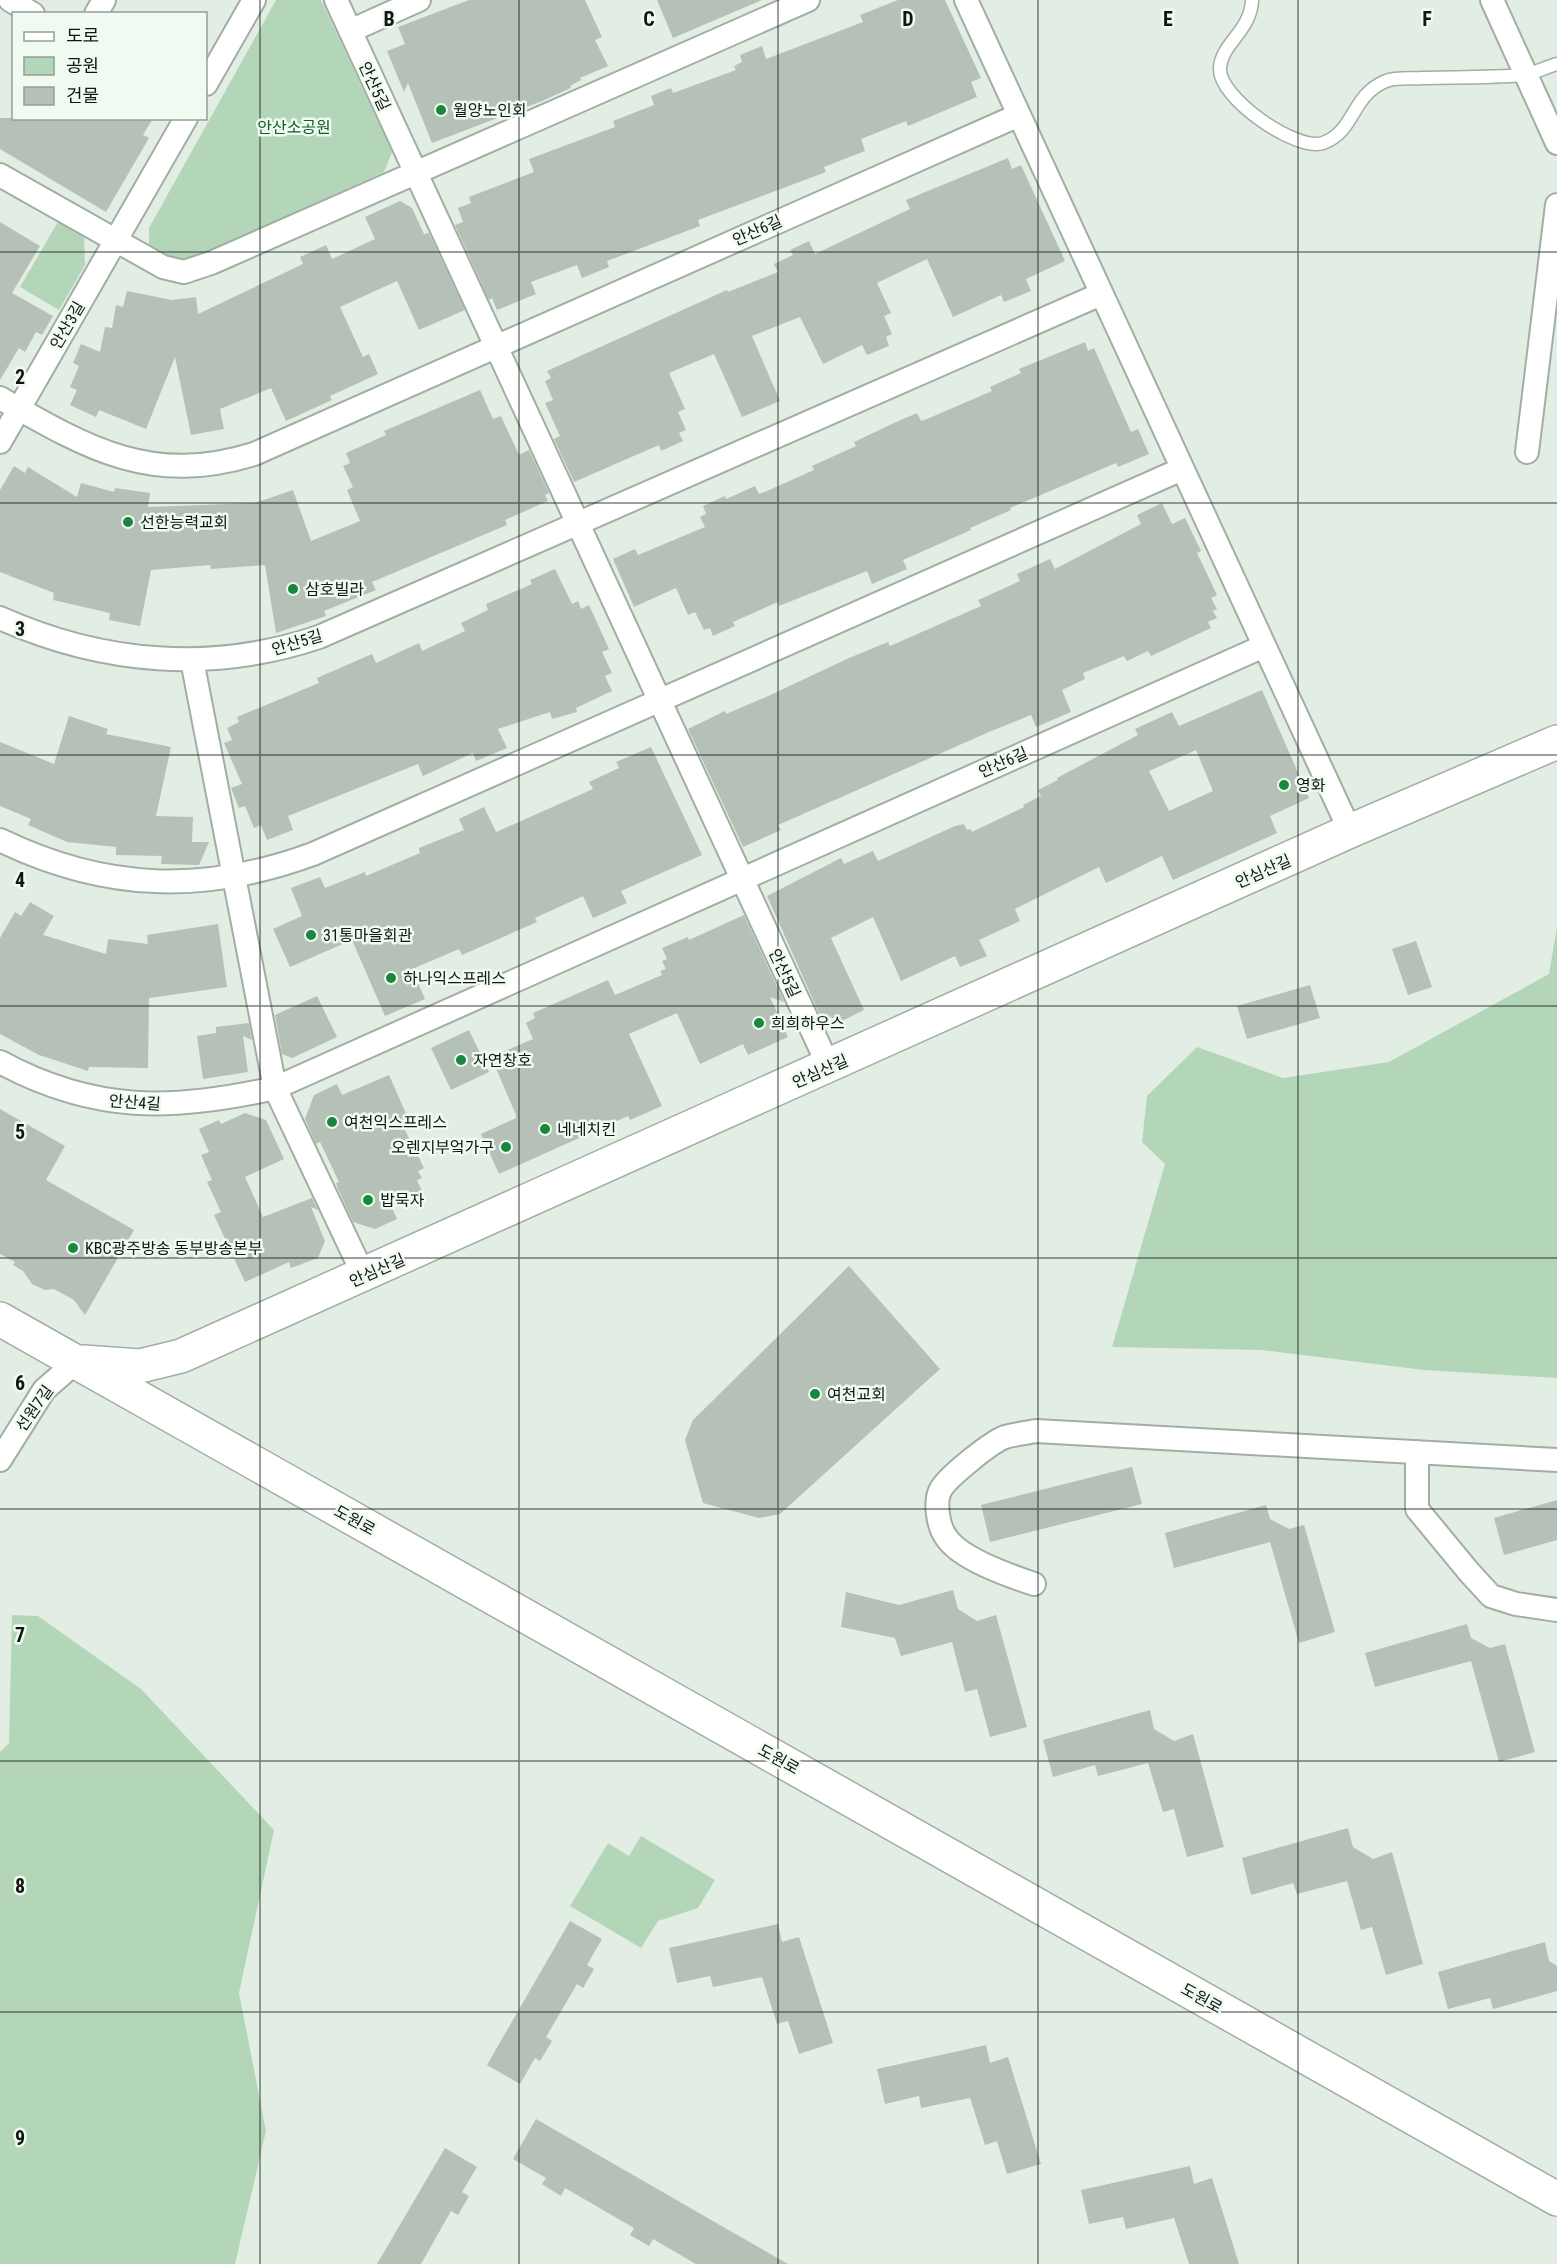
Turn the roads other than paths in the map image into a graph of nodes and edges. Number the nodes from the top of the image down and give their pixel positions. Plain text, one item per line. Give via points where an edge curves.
1 (10, 0) edge
2 (254, 0) edge
3 (336, 0) edge
4 (418, 0) edge
5 (808, 0) edge
6 (966, 0) edge
7 (1252, 0) edge
8 (1492, 0) edge
9 (30, 12) edge
10 (350, 31) junction
11 (1557, 64) edge
12 (1526, 75) junction
13 (207, 82) edge
14 (1019, 115) junction
15 (185, 120) edge
16 (1557, 143) edge
17 (415, 172) junction
18 (0, 175) edge
19 (1557, 205) edge
20 (116, 241) junction
21 (1101, 294) junction
22 (495, 345) junction
23 (9, 404) edge
24 (0, 442) edge
25 (1527, 452) dead end
26 (1182, 469) junction
27 (578, 524) junction
28 (0, 618) edge
29 (1264, 646) junction
30 (192, 660) junction
31 (660, 701) junction
32 (1557, 742) edge
33 (1350, 831) junction
34 (0, 840) edge
35 (234, 878) junction
36 (742, 879) junction
37 (0, 1062) edge
38 (829, 1067) junction
39 (275, 1088) junction
40 (364, 1276) junction
41 (0, 1319) edge
42 (76, 1362) junction
43 (1417, 1452) junction
44 (0, 1460) edge
45 (1557, 1460) edge
46 (1034, 1584) dead end
47 (1557, 1610) edge
48 (1557, 2199) edge

1 - 9 street
2 - 13 street
3 - 10 street, 안산5길
4 - 10 street
5 - 17 street
6 - 14 street
7 - 12 lane via 1250,18 1221,61 1220,77 1236,100 1265,122 1308,144 1320,144 1335,136 1348,122 1361,97 1389,80
8 - 12 street
10 - 17 street, 안산5길
11 - 12 lane
12 - 16 street
14 - 21 street
14 - 22 street, 안산6길
15 - 20 street, 안산3길
17 - 20 street via 190,270 167,270
17 - 22 street, 안산5길
18 - 20 street
19 - 25 street
20 - 23 street, 안산3길
21 - 26 street
21 - 27 street
22 - 23 street via 254,454 212,465 162,466 110,455
22 - 27 street, 안산5길
23 - 24 street, 안산3길
26 - 29 street
26 - 31 street
27 - 30 street, 안산5길 via 319,637 260,653
27 - 31 street, 안산5길
28 - 30 street, 안산5길 via 94,650 147,660
29 - 33 street
29 - 36 street, 안산6길
30 - 35 street
31 - 35 street via 313,854
31 - 36 street, 안산5길
32 - 33 street, 안심산길
33 - 38 street, 안심산길
34 - 35 street via 58,863 118,878 173,882
35 - 39 street
36 - 38 street, 안산5길
36 - 39 street
37 - 39 street, 안산4길 via 64,1092 123,1102 200,1102
38 - 40 street, 안심산길
39 - 40 street
40 - 42 street, 안심산길 via 170,1360 140,1366
41 - 42 street, 도원로
42 - 44 street, 선원7길 via 44,1390
42 - 48 street, 도원로
43 - 45 street
43 - 46 street via 1036,1431 1004,1437 986,1447 941,1489 938,1515 946,1538 970,1556 1000,1573
43 - 47 street via 1417,1509 1469,1572 1491,1596

